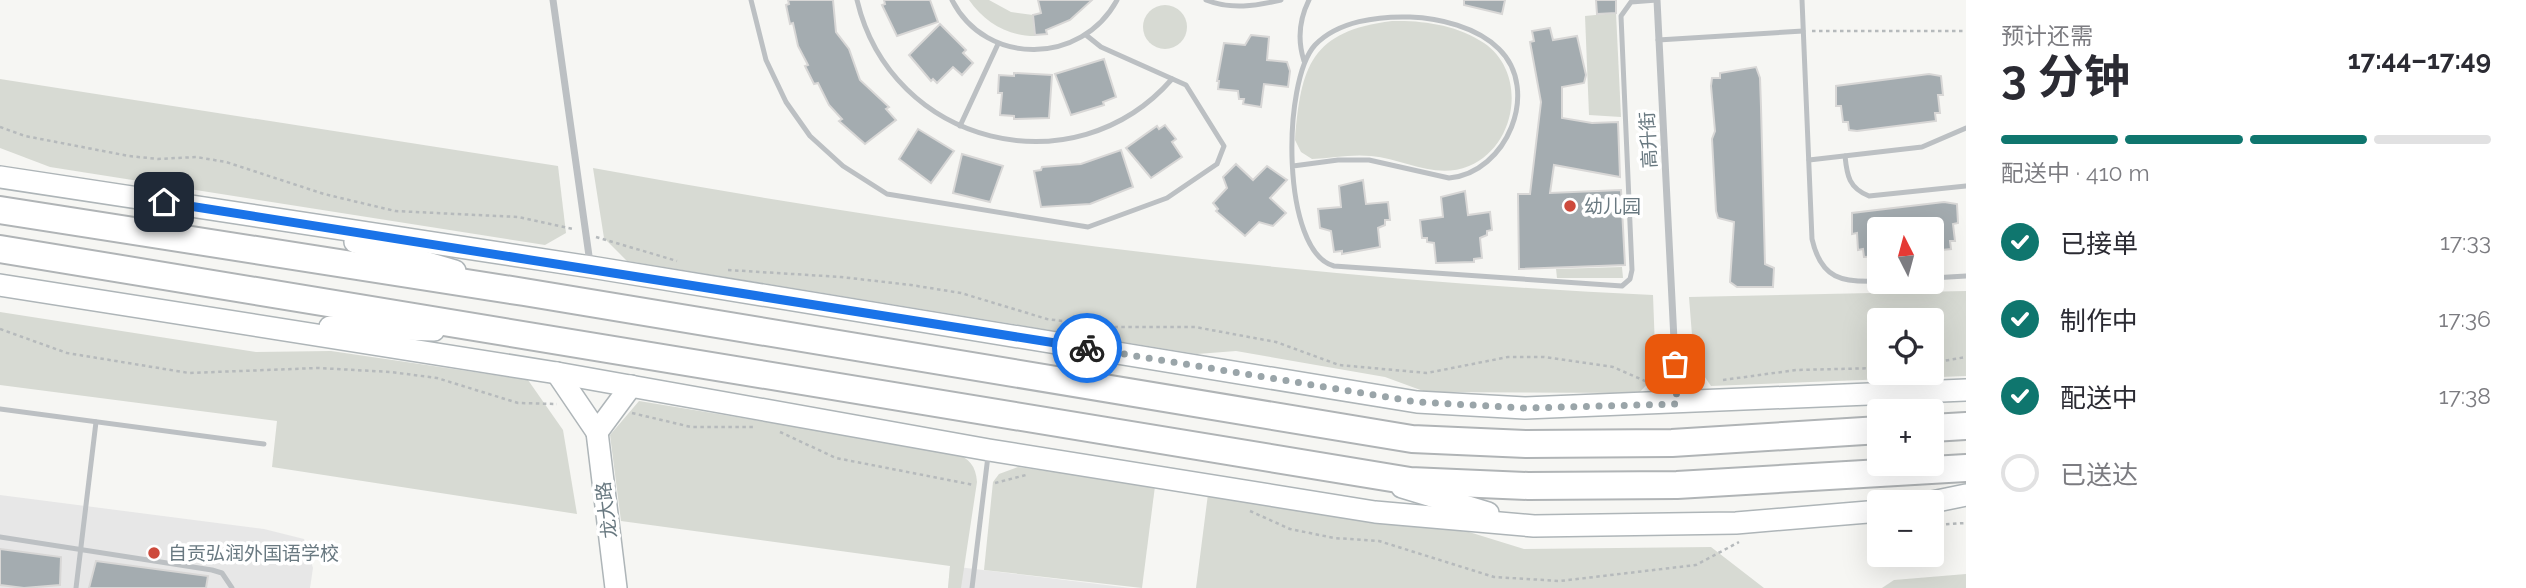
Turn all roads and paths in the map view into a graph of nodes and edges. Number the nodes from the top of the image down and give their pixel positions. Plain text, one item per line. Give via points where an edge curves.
1 (553, 0) edge
2 (751, 0) edge
3 (857, 0) edge
4 (952, 0) edge
5 (1116, 0) edge
6 (1281, 0) edge
7 (1309, 0) edge
8 (1657, 0) edge
9 (1802, 0) edge
10 (1211, 1) edge
11 (1803, 31) junction
12 (1966, 31) edge
13 (1086, 34) junction
14 (1658, 40) junction
15 (999, 44) junction
16 (1304, 61) junction
17 (1172, 79) junction
18 (960, 126) junction
19 (0, 127) edge
20 (1966, 128) edge
21 (1845, 156) junction
22 (1809, 160) junction
23 (1293, 166) junction
24 (0, 177) edge
25 (1966, 186) edge
26 (0, 210) edge
27 (273, 218) junction
28 (584, 233) dead end
29 (596, 237) dead end
30 (0, 248) edge
31 (681, 262) dead end
32 (590, 267) junction
33 (720, 268) dead end
34 (1966, 276) edge
35 (1944, 277) edge
36 (1867, 282) edge
37 (1, 286) edge
38 (524, 292) junction
39 (244, 325) junction
40 (0, 329) edge
41 (517, 332) junction
42 (1966, 357) edge
43 (1944, 361) edge
44 (1867, 368) edge
45 (557, 373) junction
46 (1721, 381) dead end
47 (631, 386) junction
48 (1966, 390) edge
49 (1677, 398) junction
50 (580, 405) junction
51 (618, 407) junction
52 (0, 409) edge
53 (1966, 416) edge
54 (96, 422) junction
55 (1944, 422) edge
56 (1944, 425) edge
57 (1966, 426) edge
58 (761, 428) dead end
59 (773, 429) dead end
60 (1867, 431) edge
61 (597, 432) junction
62 (264, 444) dead end
63 (989, 450) junction
64 (1966, 468) edge
65 (1036, 475) dead end
66 (1359, 475) junction
67 (992, 483) dead end
68 (983, 485) dead end
69 (1966, 495) edge
70 (1944, 500) edge
71 (1966, 506) edge
72 (1944, 507) edge
73 (1244, 508) dead end
74 (1867, 512) edge
75 (1966, 523) edge
76 (1944, 524) edge
77 (1534, 526) junction
78 (0, 537) edge
79 (1742, 542) dead end
80 (81, 550) junction
81 (76, 588) edge
82 (232, 588) edge
83 (616, 588) edge
84 (972, 588) edge

1 - 32 street
2 - 17 lane via 766,60 786,102 810,136 843,166 887,194 926,203 1088,227 1167,198 1217,164 1224,146 1192,92
3 - 18 lane via 867,32 888,69 918,100
4 - 15 lane via 974,28
5 - 13 lane via 1104,19
6 - 10 lane via 1239,7
7 - 16 lane via 1300,28
8 - 14 street, 高升街
8 - 23 lane via 1631,2 1621,16 1632,265 1630,279 1622,286 1327,264 1308,237
9 - 11 lane
11 - 12 path
11 - 14 lane
11 - 22 lane
13 - 15 lane via 1041,51
13 - 17 lane via 1101,47
14 - 49 street, 高升街
15 - 18 lane
16 - 23 lane via 1292,119
16 - 23 lane via 1318,42 1353,23 1390,17 1438,20 1487,40 1509,60 1517,82 1517,107 1496,154 1462,177 1436,177 1368,160
17 - 18 lane via 1137,112 1079,137 1015,141
19 - 28 path via 24,136 129,156 226,162 395,211 518,217
20 - 21 lane via 1922,147
21 - 22 lane
21 - 25 lane via 1849,181 1856,191 1870,196
22 - 36 lane via 1816,256 1825,271 1836,277
24 - 27 street
26 - 38 highway
27 - 32 street
27 - 38 street
29 - 31 path
30 - 41 highway
32 - 49 street via 1417,402 1525,408
33 - 49 path via 911,285 961,293 1047,319 1107,327 1195,327 1276,342 1339,365 1400,372 1427,373 1508,357 1544,357 1613,367 1640,376
34 - 35 lane
37 - 39 street
38 - 60 highway via 1412,439 1672,443
39 - 41 street
39 - 45 street
40 - 50 path via 67,353 189,373 318,368 391,372 437,378 517,403
41 - 66 highway
42 - 43 path
44 - 46 path via 1796,370
45 - 47 street
45 - 50 street
47 - 51 street
47 - 63 street
48 - 49 street
50 - 61 street
51 - 58 path via 640,417 691,427
51 - 61 street
52 - 54 lane
53 - 55 street
54 - 62 lane
54 - 80 lane
56 - 57 highway
59 - 68 path via 836,458
61 - 83 street, 龙大路
63 - 77 street via 1375,512
63 - 84 lane
64 - 66 highway via 1650,485 1528,486
65 - 67 path
66 - 77 street
69 - 70 street
71 - 72 street
73 - 79 path via 1290,529 1379,541 1494,577 1546,580 1696,565
74 - 77 street via 1736,523
75 - 76 path
78 - 80 lane
80 - 81 lane
80 - 82 lane via 212,570 222,573

